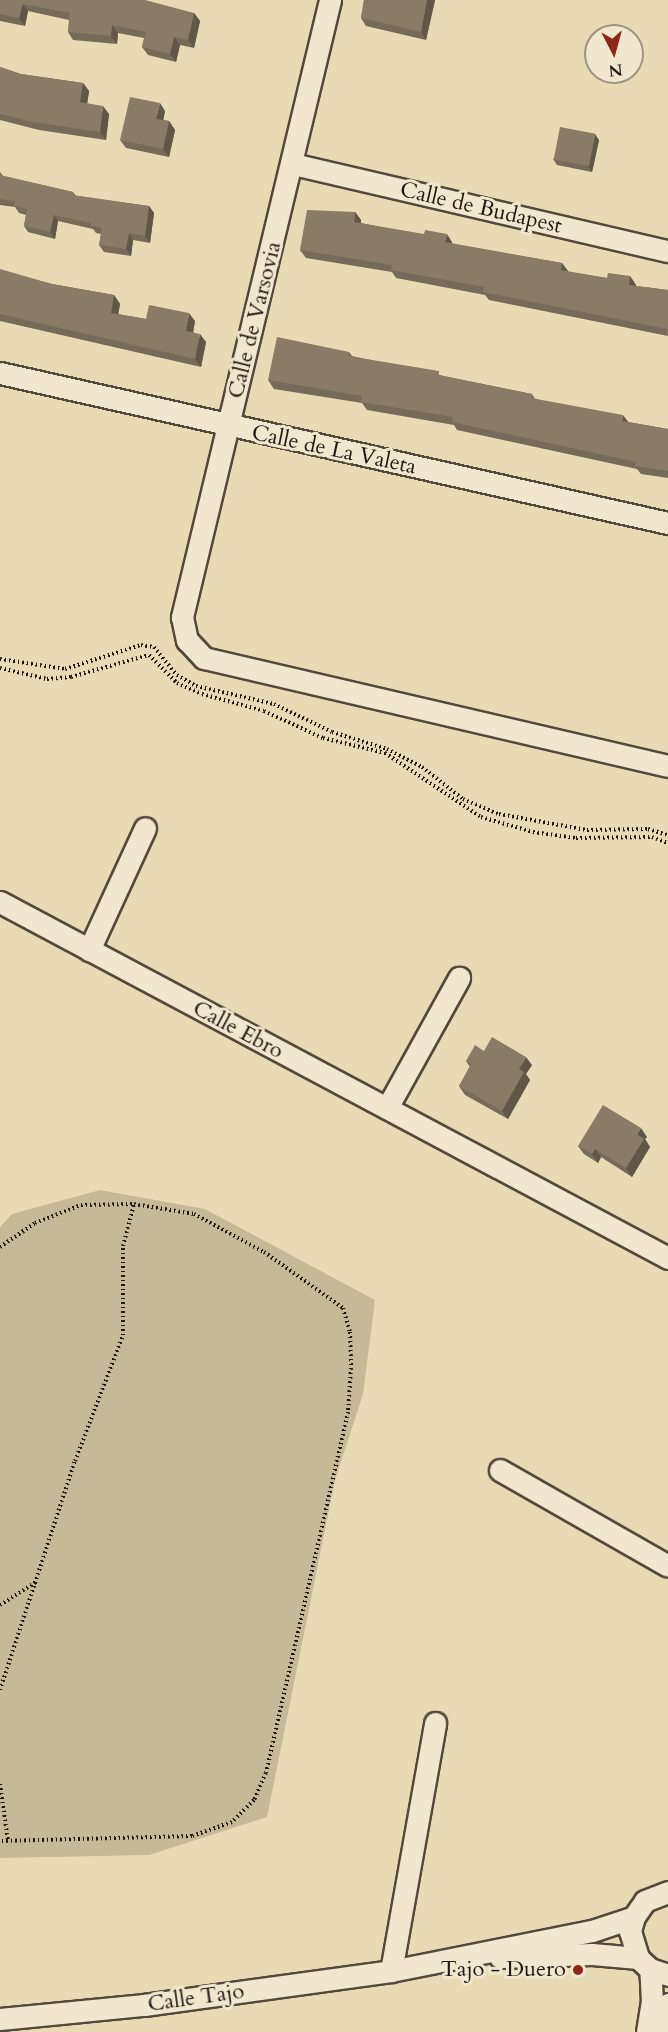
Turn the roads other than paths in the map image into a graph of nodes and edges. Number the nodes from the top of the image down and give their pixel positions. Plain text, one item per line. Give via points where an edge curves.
1 (330, 0) edge
2 (293, 164) junction
3 (668, 251) edge
4 (0, 373) edge
5 (228, 427) junction
6 (668, 523) edge
7 (668, 766) edge
8 (145, 828) dead end
9 (0, 902) edge
10 (90, 950) junction
11 (459, 978) dead end
12 (387, 1108) junction
13 (666, 1253) edge
14 (500, 1470) dead end
15 (668, 1566) edge
16 (435, 1723) dead end
17 (666, 1888) edge
18 (634, 1917) junction
19 (472, 1957) junction
20 (652, 1967) edge
21 (392, 1971) junction
22 (668, 2004) edge
23 (0, 2019) edge
24 (647, 2032) edge
25 (660, 2032) edge

1 - 2 street, Calle de Varsovia
2 - 3 street, Calle de Budapest
2 - 5 street, Calle de Varsovia
4 - 5 street, Calle de La Valeta
5 - 6 street, Calle de La Valeta
5 - 7 street, Calle de Varsovia via 182,617 186,640 204,658
8 - 10 street
9 - 10 street, Calle Ebro
10 - 12 street, Calle Ebro
11 - 12 street
12 - 13 street, Calle Ebro
14 - 15 street
16 - 21 street
17 - 18 street via 645,1901
18 - 19 street, Calle Tajo via 592,1931 530,1941
18 - 20 street via 630,1931
19 - 20 street, Calle Tajo via 592,1954
19 - 21 street, Calle Tajo
20 - 24 street
21 - 23 street, Calle Tajo via 144,2005
22 - 25 street

